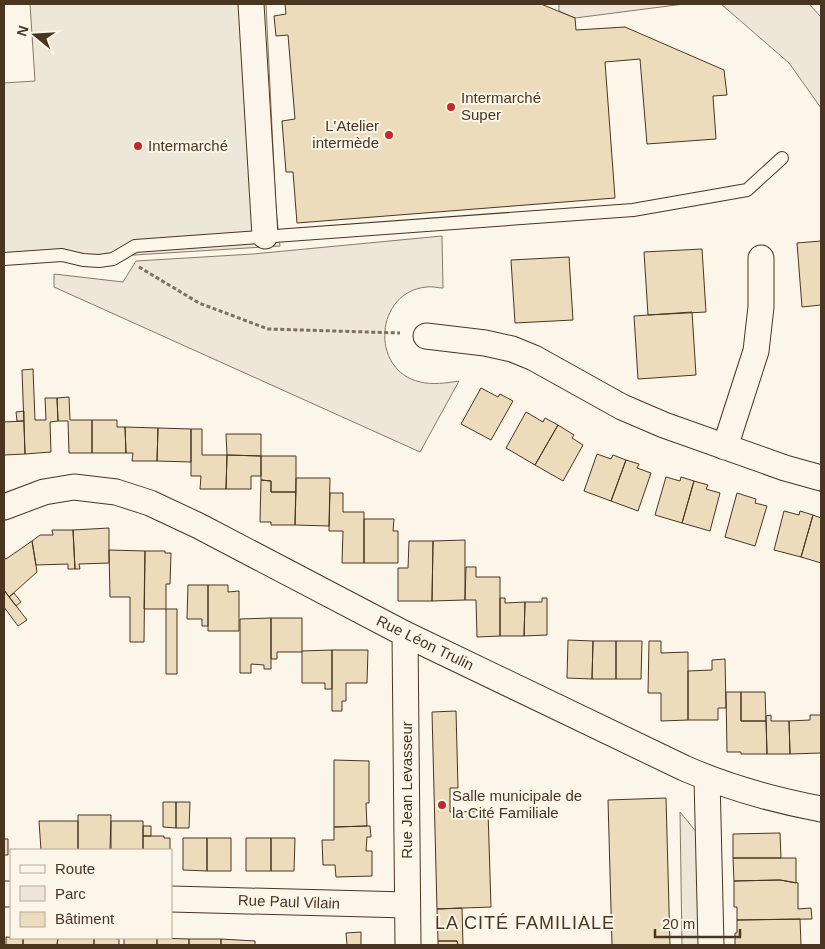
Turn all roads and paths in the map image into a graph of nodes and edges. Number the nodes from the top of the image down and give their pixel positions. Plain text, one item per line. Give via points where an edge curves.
1 (251, 4) edge
2 (782, 158) dead end
3 (265, 236) junction
4 (761, 258) dead end
5 (4, 260) edge
6 (136, 265) dead end
7 (426, 336) joint
8 (725, 447) junction
9 (821, 478) edge
10 (4, 508) edge
11 (405, 634) junction
12 (707, 778) junction
13 (821, 810) edge
14 (172, 899) edge
15 (408, 905) junction
16 (408, 945) edge
17 (711, 945) edge

1 - 3 street
2 - 3 lane via 747,190 633,210
3 - 5 lane via 135,246 113,259 98,261 62,255
4 - 8 street via 756,351
6 - 7 path via 199,303 268,329
7 - 8 street via 512,349 622,407
8 - 9 street
10 - 11 street, Rue Léon Trulin via 60,488 87,487 116,492 150,503 199,526
11 - 12 street, Rue Léon Trulin
11 - 15 street, Rue Jean Levasseur
12 - 13 street, Rue Léon Trulin via 753,794
12 - 17 street
14 - 15 street, Rue Paul Vilain
15 - 16 street, Rue Jean Levasseur

